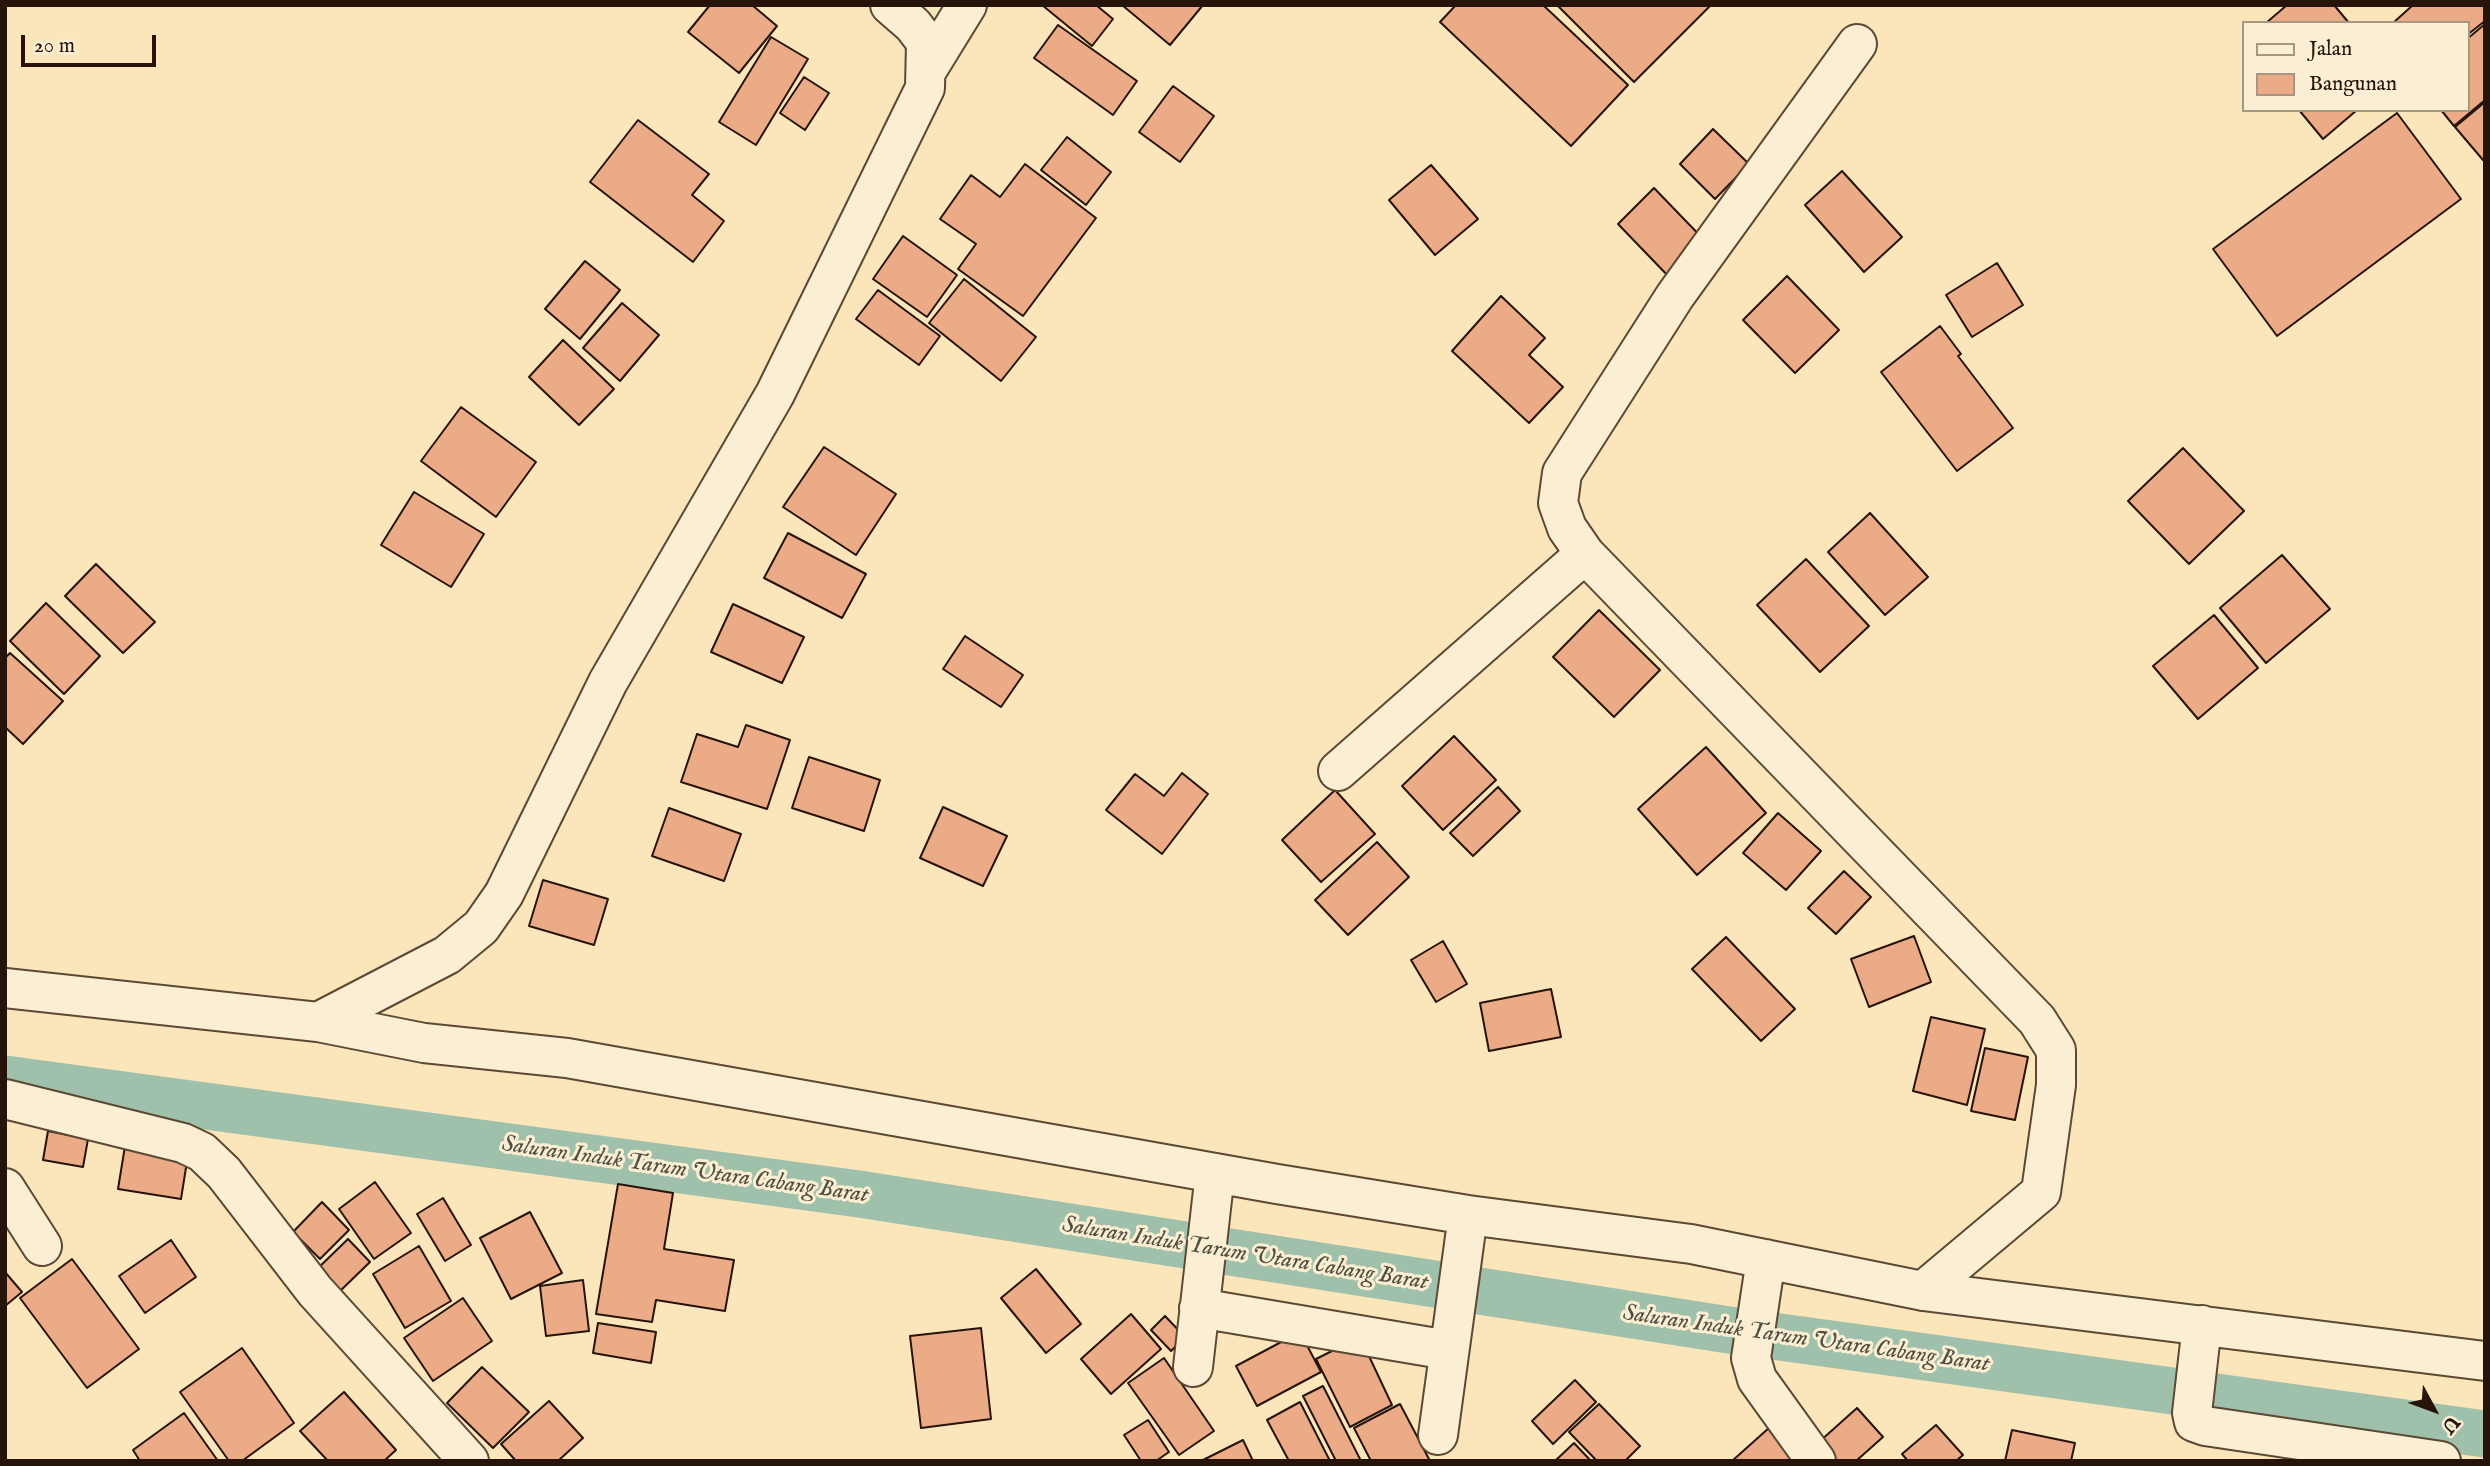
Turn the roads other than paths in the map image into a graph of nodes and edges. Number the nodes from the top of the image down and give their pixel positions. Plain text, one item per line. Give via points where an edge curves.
1 (890, 5) edge
2 (967, 5) edge
3 (1857, 44) dead end
4 (927, 70) junction
5 (1585, 554) junction
6 (1338, 771) dead end
7 (5, 988) edge
8 (318, 1021) junction
9 (5, 1099) edge
10 (1215, 1173) junction
11 (5, 1188) edge
12 (1468, 1215) junction
13 (42, 1246) dead end
14 (1763, 1274) junction
15 (1923, 1292) junction
16 (1200, 1304) junction
17 (2200, 1337) junction
18 (1449, 1344) junction
19 (2485, 1361) edge
20 (1193, 1367) dead end
21 (1438, 1435) dead end
22 (469, 1461) edge
23 (1816, 1461) edge
24 (2441, 1461) edge

1 - 4 street via 926,42
2 - 4 street
3 - 5 street via 1675,296 1562,473 1559,503 1567,528
4 - 8 street via 925,88 775,394 608,682 504,894 474,933 447,956
5 - 6 street
5 - 15 street via 2037,1020 2056,1050 2042,1192
7 - 8 street
8 - 10 street via 424,1043 566,1058
9 - 22 street via 183,1143 202,1152 315,1291
10 - 12 street
10 - 16 street
11 - 13 street
12 - 14 street via 1691,1244
12 - 18 street
14 - 15 street
14 - 23 street via 1751,1359 1757,1379
15 - 17 street
16 - 18 street
16 - 20 street
17 - 19 street
17 - 24 street via 2194,1422
18 - 21 street

